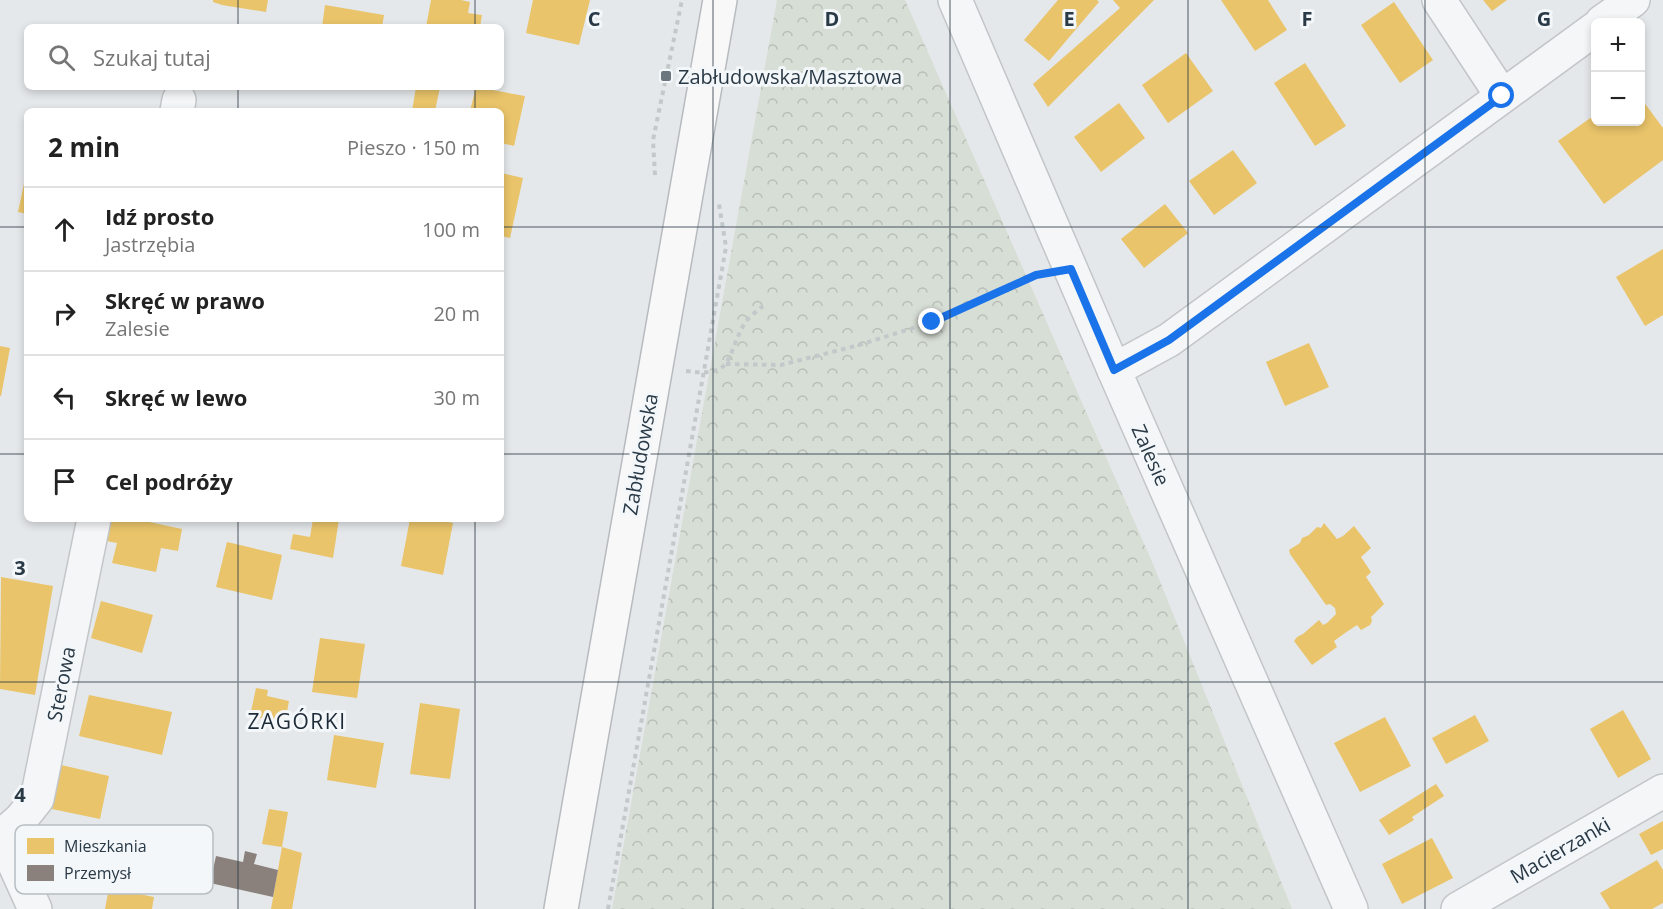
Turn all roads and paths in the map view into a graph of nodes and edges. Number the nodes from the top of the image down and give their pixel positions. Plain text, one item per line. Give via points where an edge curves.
1 (720, 0) edge
2 (955, 0) edge
3 (1439, 0) edge
4 (1633, 0) edge
5 (1608, 18) edge
6 (1591, 32) edge
7 (1502, 96) junction
8 (720, 197) dead end
9 (1071, 269) junction
10 (762, 306) dead end
11 (726, 364) junction
12 (655, 368) junction
13 (1114, 370) junction
14 (704, 374) junction
15 (93, 522) edge
16 (1663, 791) edge
17 (1, 834) edge
18 (15, 865) edge
19 (28, 894) edge
20 (35, 909) edge
21 (561, 909) edge
22 (608, 909) edge
23 (1351, 909) edge
24 (1458, 909) edge

1 - 12 highway, Zabłudowska
2 - 9 street, Zalesie
3 - 7 street
4 - 5 street
6 - 7 street
7 - 13 street via 1169,340
8 - 14 path via 718,208 726,247
9 - 11 path via 1036,275 932,322 859,345 781,365
9 - 13 street, Zalesie
10 - 11 path via 743,324
11 - 14 path
12 - 14 path
12 - 21 highway, Zabłudowska
13 - 23 street, Zalesie
14 - 22 path
15 - 17 street, Sterowa via 37,799 21,819
16 - 24 street, Macierzanki
17 - 18 street
19 - 20 street

